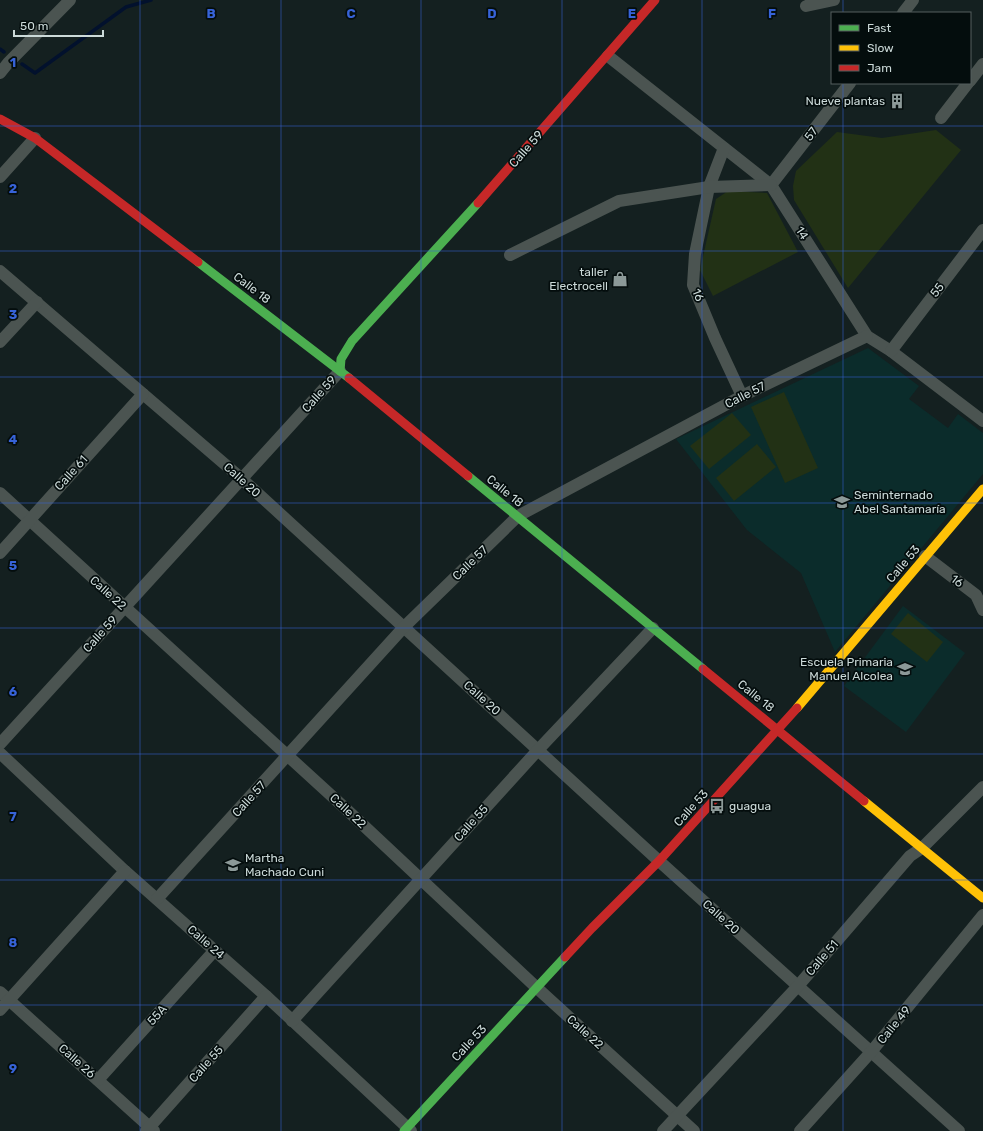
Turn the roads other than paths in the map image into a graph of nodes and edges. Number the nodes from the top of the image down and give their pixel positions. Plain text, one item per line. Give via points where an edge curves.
1 (70, 0) edge
2 (655, 0) edge
3 (834, 0) edge
4 (913, 0) edge
5 (806, 6) dead end
6 (904, 12) edge
7 (608, 56) junction
8 (983, 64) edge
9 (0, 73) edge
10 (971, 79) edge
11 (849, 84) edge
12 (967, 84) edge
13 (0, 118) edge
14 (941, 118) dead end
15 (35, 138) junction
16 (724, 148) junction
17 (0, 177) edge
18 (772, 186) junction
19 (709, 187) junction
20 (983, 230) edge
21 (510, 255) dead end
22 (0, 270) edge
23 (36, 302) junction
24 (867, 336) junction
25 (0, 342) edge
26 (891, 351) junction
27 (340, 371) junction
28 (143, 394) junction
29 (742, 396) junction
30 (983, 421) edge
31 (242, 479) junction
32 (983, 489) edge
33 (0, 493) edge
34 (518, 516) junction
35 (29, 521) junction
36 (0, 553) edge
37 (925, 556) junction
38 (124, 608) junction
39 (983, 610) edge
40 (404, 627) junction
41 (654, 628) junction
42 (778, 730) junction
43 (0, 744) edge
44 (538, 750) junction
45 (0, 753) edge
46 (288, 756) junction
47 (983, 787) edge
48 (922, 848) junction
49 (659, 860) junction
50 (125, 871) junction
51 (421, 878) junction
52 (983, 898) edge
53 (157, 899) junction
54 (983, 915) edge
55 (216, 950) junction
56 (798, 986) junction
57 (537, 988) junction
58 (0, 992) edge
59 (266, 996) junction
60 (9, 1000) junction
61 (0, 1010) edge
62 (292, 1021) junction
63 (871, 1052) junction
64 (98, 1080) junction
65 (677, 1116) junction
66 (150, 1130) edge
67 (407, 1130) edge
68 (663, 1131) edge
69 (694, 1131) edge
70 (800, 1131) edge
71 (959, 1131) edge

1 - 9 street
2 - 7 street, Calle 59
3 - 5 street
4 - 6 street
7 - 16 street, 14
7 - 27 street, Calle 59 via 352,342 341,359
8 - 10 street
11 - 18 street, 57
12 - 14 street
13 - 15 street, Calle 18
15 - 17 street
15 - 27 street, Calle 18
16 - 18 street, 14
16 - 19 street, 16
18 - 19 street
18 - 24 street, 14
19 - 21 street via 619,201
19 - 29 street, 16 via 694,254 693,284
20 - 26 street, 55
22 - 23 street, Calle 20
23 - 25 street
23 - 28 street, Calle 20
24 - 26 street, 14
24 - 29 street, Calle 57
26 - 30 street, 14
27 - 31 street, Calle 59
27 - 34 street, Calle 18
28 - 31 street, Calle 20
28 - 35 street, Calle 61
29 - 34 street, Calle 57
31 - 38 street, Calle 59
31 - 40 street, Calle 20
32 - 37 street, Calle 53
33 - 35 street, Calle 22
34 - 40 street, Calle 57
34 - 41 street, Calle 18
35 - 36 street, Calle 61
35 - 38 street, Calle 22
37 - 39 street, 16 via 976,595
37 - 42 street, Calle 53
38 - 43 street, Calle 59
38 - 46 street, Calle 22
40 - 44 street, Calle 20
40 - 46 street, Calle 57
41 - 42 street, Calle 18
41 - 44 street, Calle 55
42 - 48 street, Calle 18
42 - 49 street, Calle 53
44 - 49 street, Calle 20
44 - 51 street, Calle 55
45 - 50 street, Calle 24
46 - 51 street, Calle 22
46 - 53 street, Calle 57
47 - 48 street, Calle 51
48 - 52 street, Calle 18
48 - 56 street, Calle 51 via 910,856
49 - 56 street, Calle 20
49 - 57 street, Calle 53
50 - 53 street, Calle 24
50 - 60 street
51 - 57 street, Calle 22
51 - 62 street, Calle 55
53 - 55 street, Calle 24
54 - 63 street, Calle 49
55 - 59 street, Calle 24
55 - 64 street, 55A
56 - 63 street, Calle 20
56 - 65 street, Calle 51
57 - 65 street, Calle 22
57 - 67 street, Calle 53
58 - 60 street, Calle 26
59 - 62 street, Calle 24
59 - 66 street, Calle 55
60 - 61 street
60 - 64 street, Calle 26
62 - 67 street, Calle 24
63 - 70 street, Calle 49
63 - 71 street, Calle 20
64 - 66 street, Calle 26
65 - 68 street, Calle 51
65 - 69 street, Calle 22

